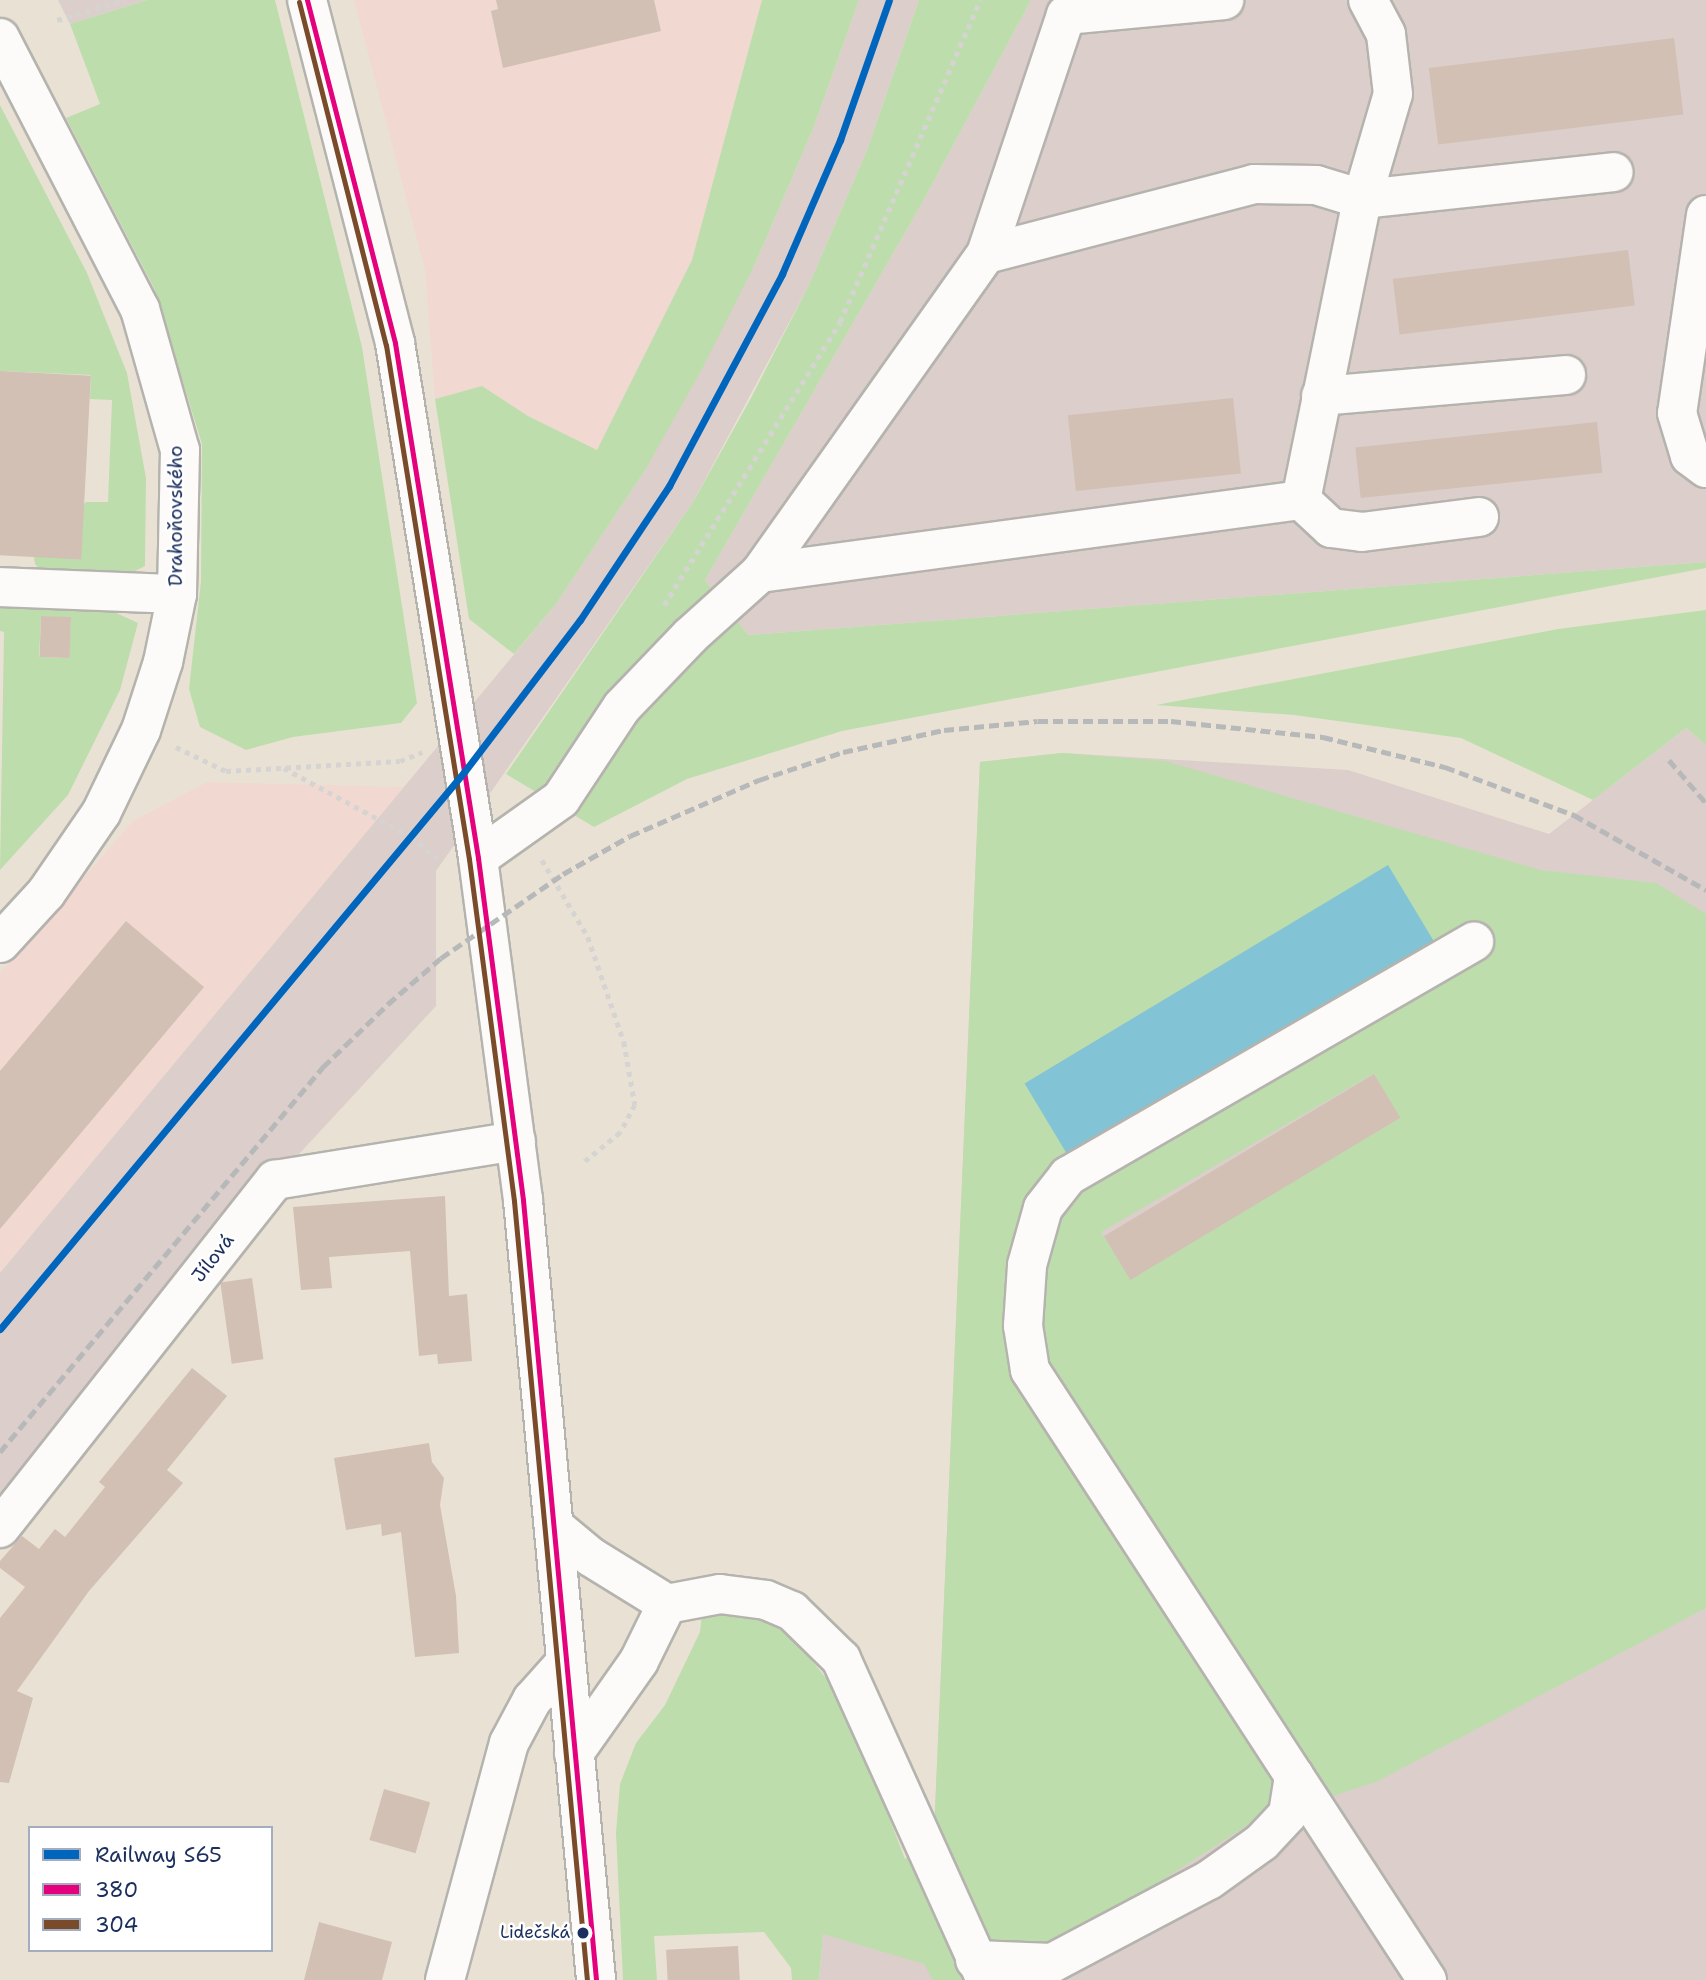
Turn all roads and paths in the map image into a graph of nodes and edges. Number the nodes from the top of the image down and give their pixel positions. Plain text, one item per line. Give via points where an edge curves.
1 (125, 0) edge
2 (307, 0) edge
3 (980, 0) edge
4 (1224, 0) edge
5 (1368, 0) edge
6 (57, 20) dead end
7 (0, 38) edge
8 (1614, 172) dead end
9 (1362, 199) junction
10 (1706, 215) edge
11 (986, 254) junction
12 (1702, 278) edge
13 (1566, 375) dead end
14 (1321, 396) junction
15 (1706, 468) edge
16 (1301, 499) junction
17 (1479, 517) dead end
18 (760, 573) junction
19 (0, 587) edge
20 (177, 594) junction
21 (661, 611) dead end
22 (141, 730) junction
23 (458, 736) junction
24 (284, 768) junction
25 (522, 827) junction
26 (462, 863) junction
27 (1474, 942) dead end
28 (0, 943) edge
29 (516, 1141) junction
30 (582, 1164) dead end
31 (555, 1527) junction
32 (0, 1528) edge
33 (667, 1604) junction
34 (565, 1663) junction
35 (574, 1752) junction
36 (1294, 1775) junction
37 (980, 1970) edge
38 (445, 1980) edge
39 (596, 1980) edge
40 (1427, 1980) edge

1 - 6 path
2 - 23 main road via 395,344
3 - 21 path via 841,322
4 - 11 main road via 1066,15
5 - 9 main road via 1386,34 1393,94
7 - 20 main road, Drahoňovského via 140,309 180,450
8 - 9 main road
9 - 11 main road via 1316,185 1254,184
9 - 14 main road
10 - 12 main road
11 - 18 main road
12 - 15 main road via 1678,413 1690,456
13 - 14 main road
14 - 16 main road
16 - 17 main road via 1331,528 1362,532
16 - 18 main road
18 - 25 main road via 690,636 622,707 561,799
19 - 20 main road
20 - 22 main road, Drahoňovského via 163,662
22 - 24 path via 226,771
22 - 28 main road, Drahoňovského via 101,813 46,893
23 - 24 path via 400,761
23 - 26 main road
24 - 26 path
25 - 26 main road
25 - 30 path via 588,937 624,1042 635,1105 620,1133
26 - 29 main road
27 - 36 main road via 1068,1176 1044,1208 1027,1265 1023,1326 1030,1370
29 - 31 main road
29 - 32 main road, Jílová via 275,1180
31 - 33 main road via 591,1556
31 - 34 main road
33 - 35 main road via 639,1661
33 - 37 main road via 720,1594 766,1600 792,1611 842,1659
34 - 35 main road
34 - 38 main road via 532,1700 509,1743
35 - 39 main road
36 - 37 main road via 1288,1814 1262,1842 1209,1880 1052,1963
36 - 40 main road

